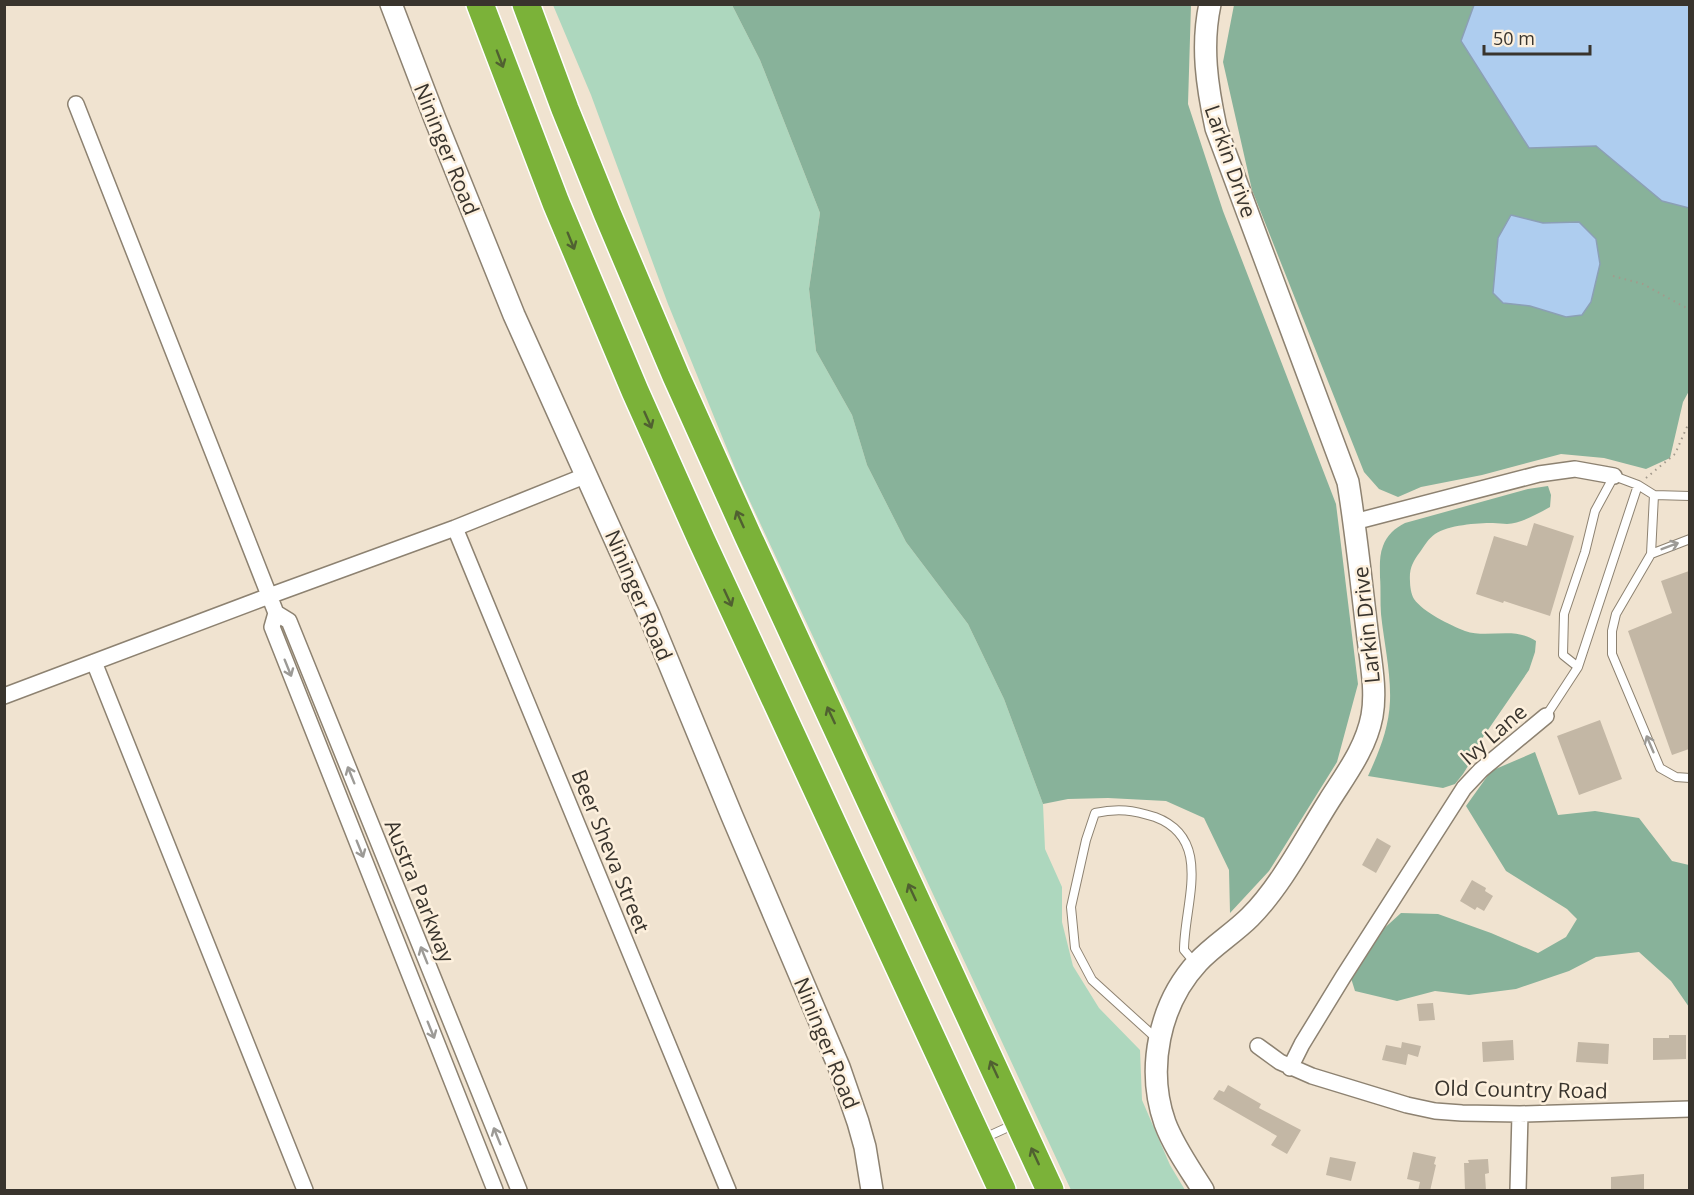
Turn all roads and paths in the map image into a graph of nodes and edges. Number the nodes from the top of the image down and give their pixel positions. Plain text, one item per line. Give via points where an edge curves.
1 (391, 4) edge
2 (480, 4) edge
3 (526, 4) edge
4 (1210, 4) edge
5 (76, 104) dead end
6 (1613, 276) dead end
7 (1689, 310) edge
8 (1689, 420) edge
9 (587, 475) junction
10 (1614, 476) junction
11 (1638, 485) junction
12 (1653, 495) junction
13 (1689, 496) edge
14 (1354, 522) junction
15 (455, 528) junction
16 (1689, 539) edge
17 (1652, 554) junction
18 (269, 596) junction
19 (276, 613) junction
20 (94, 662) junction
21 (1578, 667) junction
22 (4, 696) edge
23 (1546, 716) joint
24 (1689, 778) edge
25 (1196, 964) junction
26 (1159, 1041) junction
27 (1258, 1046) dead end
28 (1290, 1068) junction
29 (1689, 1109) edge
30 (1520, 1114) junction
31 (1019, 1122) junction
32 (979, 1140) junction
33 (305, 1191) edge
34 (495, 1191) edge
35 (519, 1191) edge
36 (728, 1191) edge
37 (872, 1191) edge
38 (1002, 1191) edge
39 (1050, 1191) edge
40 (1203, 1191) edge
41 (1518, 1191) edge

1 - 9 street, Nininger Road via 510,305
2 -> 32 highway via 556,202 635,391
31 -> 3 highway via 676,376 603,203
4 - 14 street, Larkin Drive via 1204,55 1216,128 1348,482
5 - 18 street, Austra Parkway
6 - 7 path via 1643,284
8 - 11 path via 1675,454
9 - 15 street
9 - 37 street, Nininger Road via 839,1067 865,1148
10 - 11 lane
10 - 14 street via 1575,469 1539,474
10 - 21 lane via 1595,511 1564,614 1563,655
11 - 12 lane
11 - 21 lane, Ivy Lane
12 - 13 lane
12 - 17 lane
14 - 25 street, Larkin Drive via 1374,687 1372,716 1361,750 1271,893 1249,918
15 - 18 street
15 - 36 street, Beer Sheva Street
17 -> 16 lane
24 -> 17 lane via 1676,777 1660,768 1612,654 1616,615
18 - 19 street, Austra Parkway
18 - 20 street
19 -> 34 street, Austra Parkway via 272,627
35 -> 19 street, Austra Parkway via 289,621
20 - 22 street
20 - 33 street
21 - 23 lane, Ivy Lane
23 - 28 street, Ivy Lane via 1464,788 1316,1020
25 - 26 street, Larkin Drive via 1173,998
25 - 26 lane via 1185,950 1184,932 1192,860 1176,829 1138,811 1112,809 1095,813 1071,907 1076,948 1092,980
26 - 40 street, Larkin Drive via 1157,1090 1166,1123
27 - 28 street, Old Country Road
28 - 30 street, Old Country Road via 1435,1111
29 - 30 street, Old Country Road
30 - 41 street
31 - 32 lane
39 -> 31 highway
32 - 38 highway

